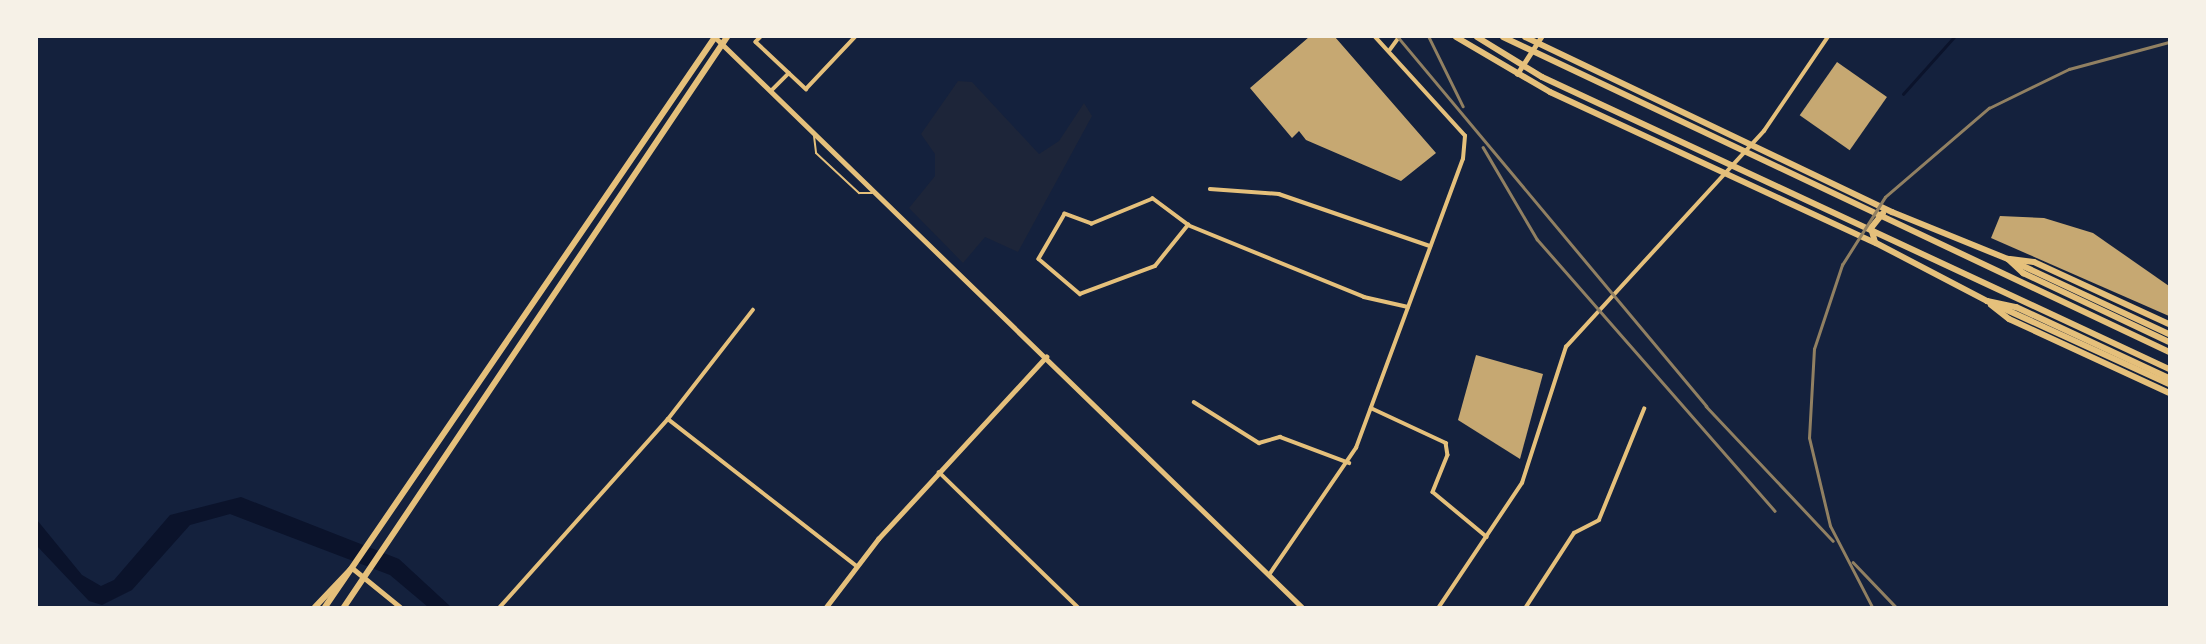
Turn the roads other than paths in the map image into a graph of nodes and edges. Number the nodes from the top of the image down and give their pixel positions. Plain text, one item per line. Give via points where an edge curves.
1 (715, 37) edge
2 (761, 37) edge
3 (855, 37) edge
4 (1375, 37) edge
5 (1399, 37) edge
6 (1456, 37) edge
7 (1477, 37) edge
8 (1503, 37) edge
9 (1525, 37) edge
10 (1541, 37) edge
11 (1828, 37) edge
12 (724, 40) edge
13 (1536, 44) junction
14 (1389, 51) junction
15 (789, 73) junction
16 (1516, 75) junction
17 (771, 91) junction
18 (814, 132) junction
19 (1751, 146) junction
20 (1725, 174) junction
21 (1210, 189) dead end
22 (876, 192) junction
23 (1892, 212) junction
24 (1188, 225) junction
25 (1876, 243) junction
26 (1431, 246) junction
27 (2008, 259) junction
28 (1987, 301) junction
29 (1408, 307) junction
30 (753, 310) dead end
31 (2169, 324) edge
32 (2169, 334) edge
33 (2169, 342) edge
34 (2169, 352) edge
35 (1046, 357) junction
36 (2169, 369) edge
37 (2169, 377) edge
38 (2169, 384) edge
39 (2169, 393) edge
40 (1194, 402) dead end
41 (1371, 408) junction
42 (1644, 410) dead end
43 (668, 419) junction
44 (1349, 463) junction
45 (939, 471) junction
46 (1487, 537) junction
47 (858, 566) junction
48 (352, 568) junction
49 (1269, 575) junction
50 (362, 576) junction
51 (316, 607) edge
52 (325, 607) edge
53 (344, 607) edge
54 (400, 607) edge
55 (500, 607) edge
56 (826, 607) edge
57 (1078, 607) edge
58 (1302, 607) edge
59 (1439, 607) edge
60 (1526, 607) edge

1 - 12 street
1 - 48 main road
2 - 15 street via 757,42
3 - 15 street via 806,89
4 - 14 street
5 - 14 street
6 - 16 main road
7 - 36 main road via 1553,83
8 - 34 main road
9 - 13 main road
10 - 13 street
11 - 19 street
12 - 17 street
12 - 50 main road
13 - 16 street
13 - 19 main road
14 - 26 street via 1465,136
15 - 17 street
16 - 20 main road
17 - 18 street
18 - 22 street
18 - 22 lane via 816,153 859,193
19 - 20 street
19 - 23 main road
20 - 25 main road
20 - 46 street via 1566,348 1522,483
21 - 26 street via 1279,194
22 - 35 street
23 - 25 main road via 1873,224
23 - 27 main road
24 - 24 street via 1153,199 1091,224 1065,214 1039,259 1080,294 1156,266
24 - 29 street via 1364,297
25 - 28 main road
26 - 29 street
27 - 31 main road via 2034,262
27 - 32 main road
27 - 33 main road via 2023,273
28 - 37 main road via 2016,307
28 - 38 main road
28 - 39 main road via 2009,319
29 - 41 street
30 - 43 street
35 - 45 street
35 - 49 street
40 - 44 street via 1259,443 1280,437
41 - 44 street
41 - 46 street via 1446,443 1448,455 1433,492
42 - 60 street via 1599,520 1574,533
43 - 47 street
43 - 55 street
44 - 49 street
45 - 47 street
45 - 57 street
46 - 59 street
47 - 56 street
48 - 50 main road
48 - 51 main road
48 - 52 main road
49 - 58 street
50 - 53 main road
50 - 54 main road

